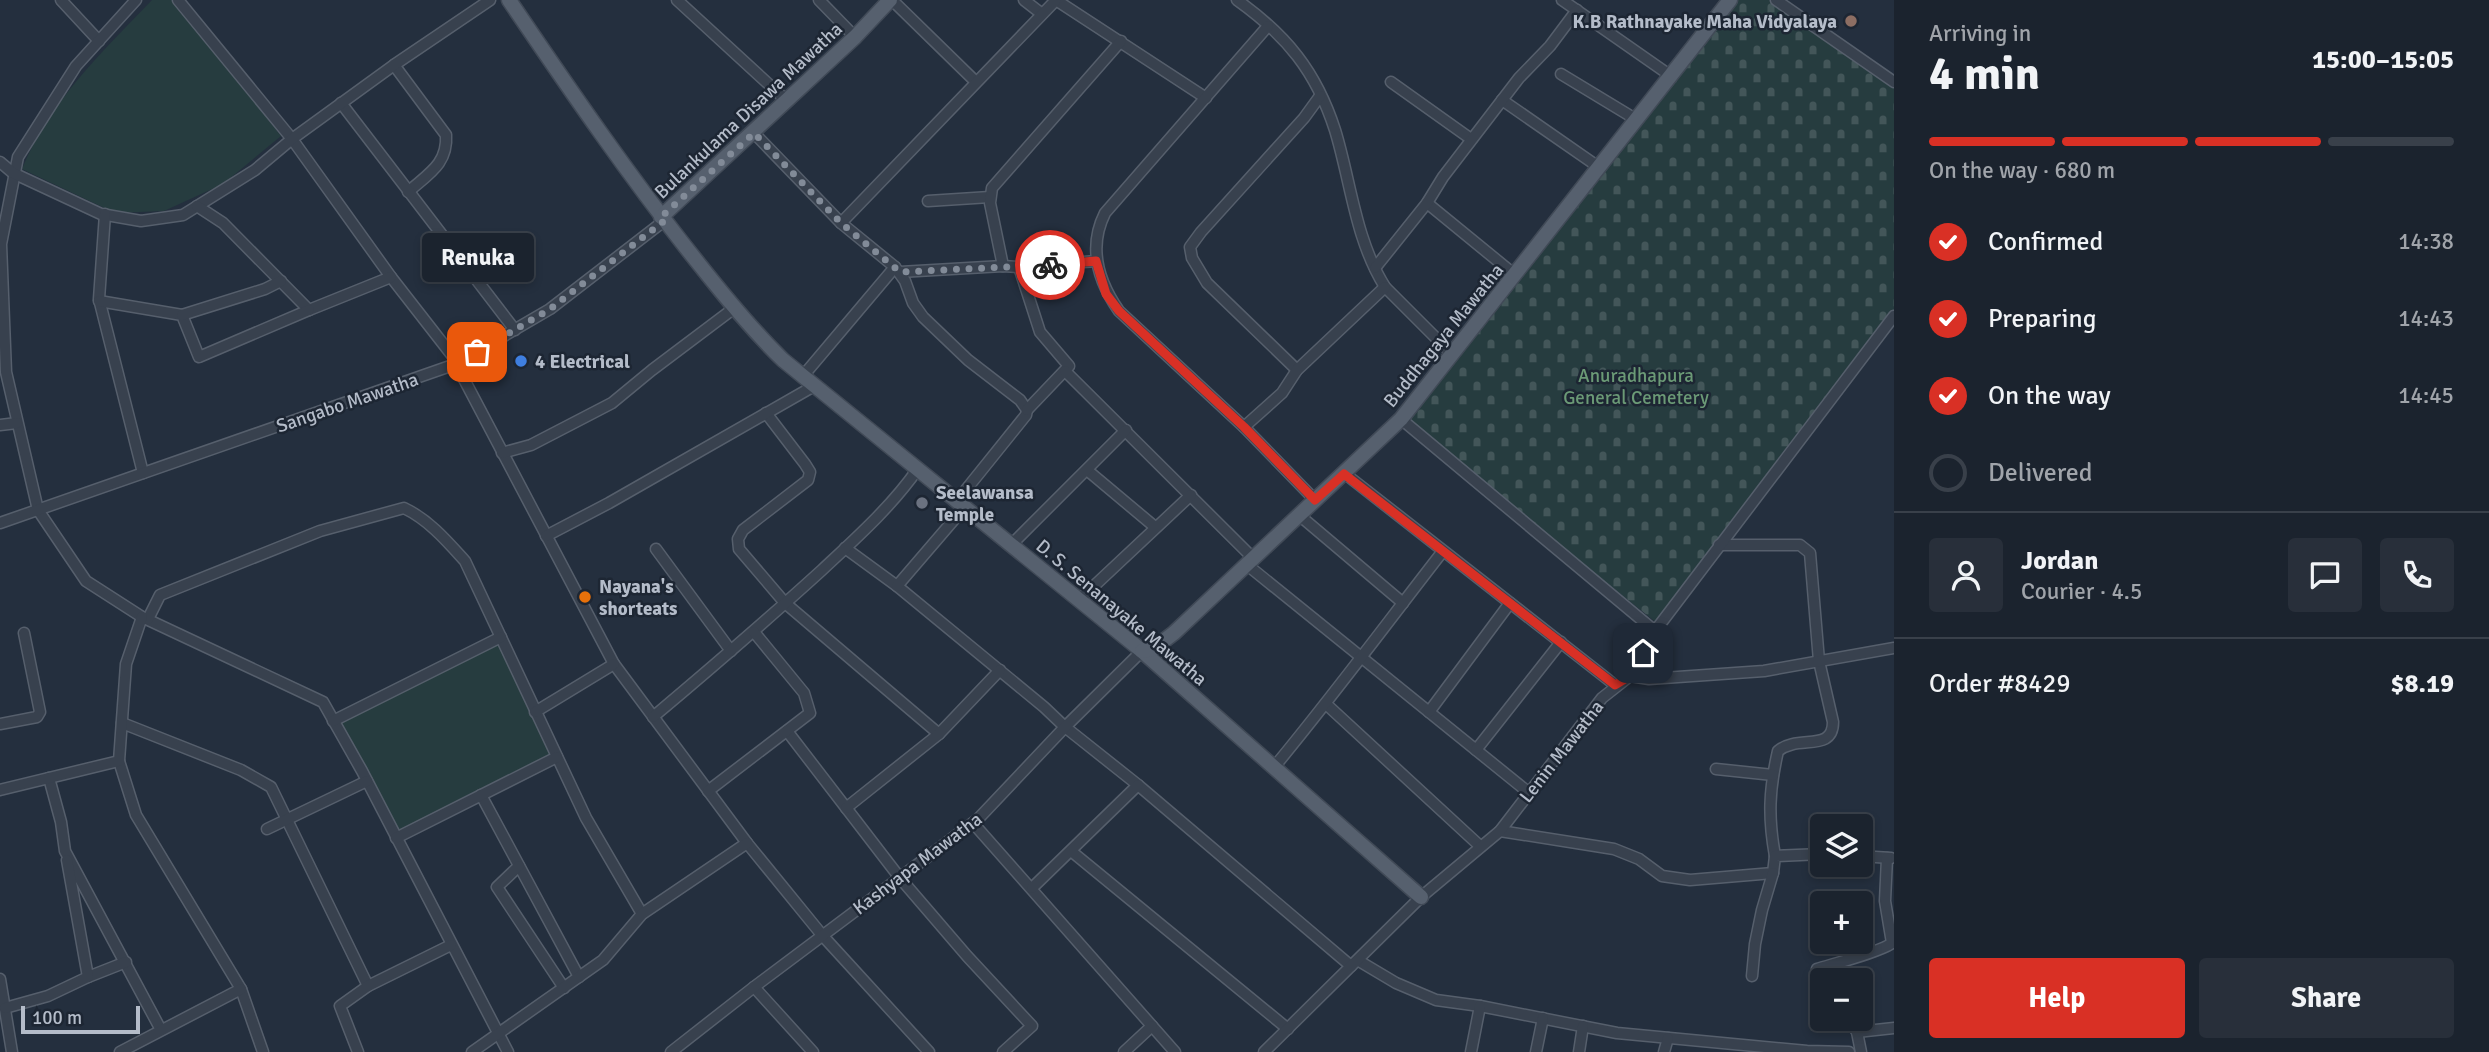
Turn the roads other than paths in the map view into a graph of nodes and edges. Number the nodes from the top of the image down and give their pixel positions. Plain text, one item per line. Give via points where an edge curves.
1 (61, 0) edge
2 (136, 0) edge
3 (178, 0) edge
4 (490, 0) edge
5 (509, 0) edge
6 (677, 0) edge
7 (818, 0) edge
8 (891, 0) edge
9 (1024, 0) edge
10 (1056, 0) edge
11 (1237, 0) edge
12 (1562, 0) edge
13 (1730, 0) edge
14 (1776, 0) edge
15 (1577, 10) junction
16 (1042, 14) junction
17 (1268, 26) junction
18 (855, 37) junction
19 (99, 41) junction
20 (1121, 41) junction
21 (394, 65) junction
22 (1561, 74) dead end
23 (1671, 76) junction
24 (976, 82) junction
25 (1391, 82) dead end
26 (1894, 82) edge
27 (1320, 96) junction
28 (1206, 98) junction
29 (1502, 100) junction
30 (787, 101) junction
31 (341, 103) junction
32 (1637, 120) junction
33 (754, 133) junction
34 (292, 139) junction
35 (1472, 139) junction
36 (0, 162) edge
37 (1600, 168) junction
38 (13, 173) junction
39 (408, 191) junction
40 (989, 197) junction
41 (928, 201) dead end
42 (1427, 203) junction
43 (197, 206) junction
44 (105, 214) junction
45 (662, 219) junction
46 (841, 223) junction
47 (1096, 261) junction
48 (1003, 265) junction
49 (1019, 267) junction
50 (1375, 268) junction
51 (897, 270) junction
52 (1515, 275) junction
53 (391, 277) junction
54 (281, 281) junction
55 (1, 287) edge
56 (1385, 287) junction
57 (99, 301) junction
58 (733, 309) junction
59 (309, 310) junction
60 (182, 315) junction
61 (1894, 316) edge
62 (515, 330) junction
63 (1452, 354) junction
64 (457, 363) junction
65 (1297, 370) junction
66 (1065, 371) junction
67 (803, 376) junction
68 (814, 386) junction
69 (1027, 410) junction
70 (766, 413) junction
71 (1401, 419) junction
72 (17, 424) junction
73 (0, 425) edge
74 (1244, 427) junction
75 (1126, 430) junction
76 (502, 453) junction
77 (917, 470) junction
78 (1087, 470) junction
79 (143, 473) junction
80 (1344, 474) junction
81 (1191, 495) junction
82 (1315, 500) junction
83 (960, 505) junction
84 (38, 510) junction
85 (1299, 515) junction
86 (0, 523) edge
87 (1154, 527) junction
88 (546, 536) junction
89 (1010, 545) junction
90 (1719, 545) junction
91 (845, 548) junction
92 (656, 549) dead end
93 (1443, 551) junction
94 (1250, 561) junction
95 (897, 586) junction
96 (1079, 600) junction
97 (785, 603) junction
98 (1403, 603) junction
99 (1510, 603) junction
100 (145, 618) junction
101 (1656, 631) junction
102 (754, 632) junction
103 (24, 633) dead end
104 (501, 637) junction
105 (1561, 642) junction
106 (1894, 648) edge
107 (1142, 650) junction
108 (731, 651) junction
109 (1363, 658) junction
110 (1819, 661) junction
111 (614, 664) junction
112 (1000, 670) junction
113 (1630, 676) junction
114 (1615, 685) junction
115 (1326, 704) junction
116 (535, 712) junction
117 (1429, 712) junction
118 (653, 717) junction
119 (333, 721) junction
120 (122, 723) junction
121 (0, 724) edge
122 (1065, 727) junction
123 (787, 731) junction
124 (939, 734) junction
125 (1476, 750) junction
126 (557, 757) junction
127 (119, 761) junction
128 (1275, 766) junction
129 (1716, 769) dead end
130 (1773, 775) junction
131 (50, 778) junction
132 (367, 780) junction
133 (1138, 785) junction
134 (0, 790) edge
135 (708, 791) junction
136 (1528, 792) junction
137 (481, 795) junction
138 (846, 808) junction
139 (288, 820) junction
140 (973, 823) junction
141 (267, 829) dead end
142 (1500, 831) junction
143 (396, 838) junction
144 (747, 843) junction
145 (1480, 846) junction
146 (65, 851) junction
147 (1071, 851) junction
148 (1810, 855) edge
149 (1775, 856) junction
150 (1873, 857) edge
151 (1891, 858) edge
152 (519, 866) junction
153 (1773, 873) junction
154 (900, 878) junction
155 (1032, 888) junction
156 (1421, 897) junction
157 (642, 914) junction
158 (822, 935) junction
159 (1893, 944) edge
160 (451, 946) junction
161 (126, 962) junction
162 (1355, 963) junction
163 (1820, 968) edge
164 (1752, 976) dead end
165 (88, 977) junction
166 (579, 977) junction
167 (0, 979) edge
168 (368, 986) junction
169 (754, 987) junction
170 (564, 988) junction
171 (241, 989) junction
172 (3, 1005) edge
173 (1480, 1006) junction
174 (1543, 1018) junction
175 (1152, 1026) junction
176 (1583, 1026) junction
177 (1894, 1028) edge
178 (1288, 1029) junction
179 (161, 1030) junction
180 (1857, 1032) joint
181 (497, 1034) junction
182 (1668, 1038) junction
183 (1798, 1051) edge
184 (11, 1052) edge
185 (120, 1052) edge
186 (263, 1052) edge
187 (358, 1052) edge
188 (472, 1052) edge
189 (508, 1052) edge
190 (671, 1052) edge
191 (813, 1052) edge
192 (929, 1052) edge
193 (1003, 1052) edge
194 (1124, 1052) edge
195 (1175, 1052) edge
196 (1264, 1052) edge
197 (1471, 1052) edge
198 (1535, 1052) edge
199 (1579, 1052) edge
200 (1664, 1052) edge
201 (1849, 1052) edge
202 (1861, 1052) edge

1 - 19 street
2 - 19 street
3 - 34 street
4 - 21 street
5 - 45 main road, D. S. Senanayake Mawatha
6 - 30 street
7 - 18 street
8 - 18 main road, Bulankulama Disawa Mawatha
8 - 24 street
9 - 16 street
10 - 16 street
10 - 20 street
11 - 17 street
12 - 15 street
13 - 23 main road, Buddhagaya Mawatha
14 - 26 street
15 - 23 street
15 - 29 street
16 - 24 street
17 - 27 street via 1300,57
17 - 28 street
18 - 30 main road, Bulankulama Disawa Mawatha
19 - 38 street via 46,109
20 - 28 street
20 - 40 street via 1000,177
21 - 31 street
21 - 39 street via 446,135 443,160
22 - 32 street
23 - 32 main road, Buddhagaya Mawatha
24 - 46 street
25 - 35 street
27 - 50 street via 1334,128
27 - 65 street via 1190,247 1207,282
28 - 47 street via 1105,213 1097,236
29 - 35 street
29 - 37 street
30 - 33 main road, Bulankulama Disawa Mawatha
31 - 34 street
31 - 39 street
32 - 37 main road, Buddhagaya Mawatha
33 - 45 main road, Bulankulama Disawa Mawatha
33 - 46 street
34 - 43 street via 255,170
34 - 53 street
35 - 42 street
36 - 38 street
37 - 52 main road, Buddhagaya Mawatha
38 - 44 street
38 - 55 street via 1,243
39 - 62 street
40 - 41 street
40 - 48 street
42 - 50 street
42 - 52 street
43 - 44 street via 183,215 141,221
43 - 54 street via 223,223
44 - 57 street
45 - 58 main road, D. S. Senanayake Mawatha
45 - 62 street, Sangabo Mawatha via 550,309
46 - 51 street
47 - 49 street
47 - 74 street via 1106,294 1119,311
48 - 49 street
48 - 51 street
49 - 66 street via 1040,332 1069,366
50 - 56 street
51 - 67 street
51 - 69 street via 923,317
52 - 63 main road, Buddhagaya Mawatha
53 - 59 street
53 - 64 street
54 - 59 street
54 - 60 street
55 - 72 street via 6,372
56 - 63 street
56 - 65 street
57 - 60 street
57 - 79 street
58 - 67 main road, D. S. Senanayake Mawatha
58 - 76 street via 612,403 530,445
59 - 60 street via 200,357
61 - 90 street, Lenin Mawatha
62 - 64 street, Sangabo Mawatha
63 - 71 main road, Buddhagaya Mawatha
64 - 76 street
64 - 79 street, Sangabo Mawatha
65 - 74 street via 1282,393
66 - 69 street
66 - 75 street
67 - 68 main road, D. S. Senanayake Mawatha
68 - 70 street
68 - 77 main road, D. S. Senanayake Mawatha
69 - 83 street
70 - 88 street
70 - 97 street via 810,472 808,480 743,530 738,539 740,548
71 - 80 main road, Buddhagaya Mawatha
71 - 101 street
72 - 73 street
72 - 84 street
74 - 82 street
75 - 78 street
75 - 81 street
76 - 88 street
77 - 83 main road, D. S. Senanayake Mawatha
77 - 91 street
78 - 87 street
78 - 89 street
79 - 84 street, Sangabo Mawatha
80 - 82 main road, Buddhagaya Mawatha
80 - 93 street
81 - 87 street
81 - 94 street
82 - 85 main road, Buddhagaya Mawatha
83 - 89 main road, D. S. Senanayake Mawatha
83 - 95 street
84 - 86 street, Sangabo Mawatha
84 - 100 street via 86,581
85 - 94 main road, Buddhagaya Mawatha
85 - 98 street
87 - 96 street
88 - 111 street
89 - 96 main road, D. S. Senanayake Mawatha
90 - 101 street, Lenin Mawatha
90 - 110 street via 1806,548
91 - 95 street
91 - 97 street
92 - 108 street
93 - 98 street
93 - 99 street
94 - 107 main road, Buddhagaya Mawatha via 1167,639 1153,649
94 - 109 street
95 - 112 street
96 - 107 main road, D. S. Senanayake Mawatha
97 - 102 street
97 - 124 street
98 - 109 street
99 - 105 street
99 - 117 street
100 - 104 street via 160,595 320,531 404,508 435,528 465,561
100 - 119 street via 323,702
100 - 120 street via 126,664
101 - 113 street, Lenin Mawatha
102 - 108 street
102 - 123 street via 804,693 810,713
103 - 121 street via 40,712 37,717
104 - 116 street
104 - 119 street
105 - 114 street
105 - 125 street
106 - 110 street
107 - 122 street, Kashyapa Mawatha
107 - 128 main road, D. S. Senanayake Mawatha
108 - 118 street
109 - 115 street
109 - 117 street
110 - 113 street via 1764,671 1648,679
110 - 130 street via 1833,731 1821,741 1784,746 1778,751
111 - 116 street
111 - 118 street
112 - 122 street
112 - 124 street
113 - 114 street, Lenin Mawatha
114 - 136 street, Lenin Mawatha
115 - 128 street
115 - 145 street
116 - 126 street
117 - 125 street
118 - 135 street
119 - 132 street
120 - 127 street
120 - 139 street via 241,770 271,787
122 - 133 street
122 - 140 street, Kashyapa Mawatha
123 - 135 street
123 - 138 street
124 - 138 street
125 - 136 street
126 - 137 street
126 - 157 street via 586,818
127 - 131 street
127 - 171 street via 136,815
128 - 156 main road, D. S. Senanayake Mawatha
129 - 130 street
130 - 149 street via 1769,822
131 - 134 street
131 - 146 street
132 - 139 street
132 - 143 street
133 - 147 street
133 - 162 street
135 - 144 street
136 - 142 street, Lenin Mawatha
137 - 143 street
137 - 152 street
138 - 154 street
139 - 141 street
139 - 168 street
140 - 154 street, Kashyapa Mawatha
140 - 155 street
142 - 145 street, Lenin Mawatha
142 - 153 street via 1614,849 1639,859 1662,876 1690,880
143 - 160 street
144 - 157 street
144 - 158 street
145 - 156 street, Lenin Mawatha
146 - 161 street
146 - 165 street
147 - 155 street
147 - 178 street
148 - 149 street
149 - 153 street
150 - 151 street
151 - 159 street via 1885,901
152 - 166 street
152 - 170 street via 497,887
153 - 164 street
154 - 158 street, Kashyapa Mawatha
154 - 193 street via 1032,1026
155 - 175 street
156 - 162 street, Lenin Mawatha
157 - 166 street via 603,960
158 - 169 street, Kashyapa Mawatha
158 - 192 street
159 - 163 street
160 - 168 street
160 - 181 street
161 - 165 street
161 - 179 street
162 - 173 street via 1436,1000
162 - 178 street, Lenin Mawatha
165 - 172 street via 48,996
166 - 170 street
167 - 172 street
168 - 187 street via 340,1006
169 - 190 street, Kashyapa Mawatha
169 - 191 street
170 - 181 street
171 - 179 street
171 - 186 street
172 - 184 street
173 - 174 street
173 - 197 street
174 - 176 street
174 - 198 street
175 - 194 street
175 - 195 street
176 - 182 street
176 - 199 street
177 - 180 street
178 - 196 street, Lenin Mawatha
179 - 185 street
180 - 202 street
181 - 188 street
181 - 189 street
182 - 183 street
182 - 200 street
183 - 201 street

